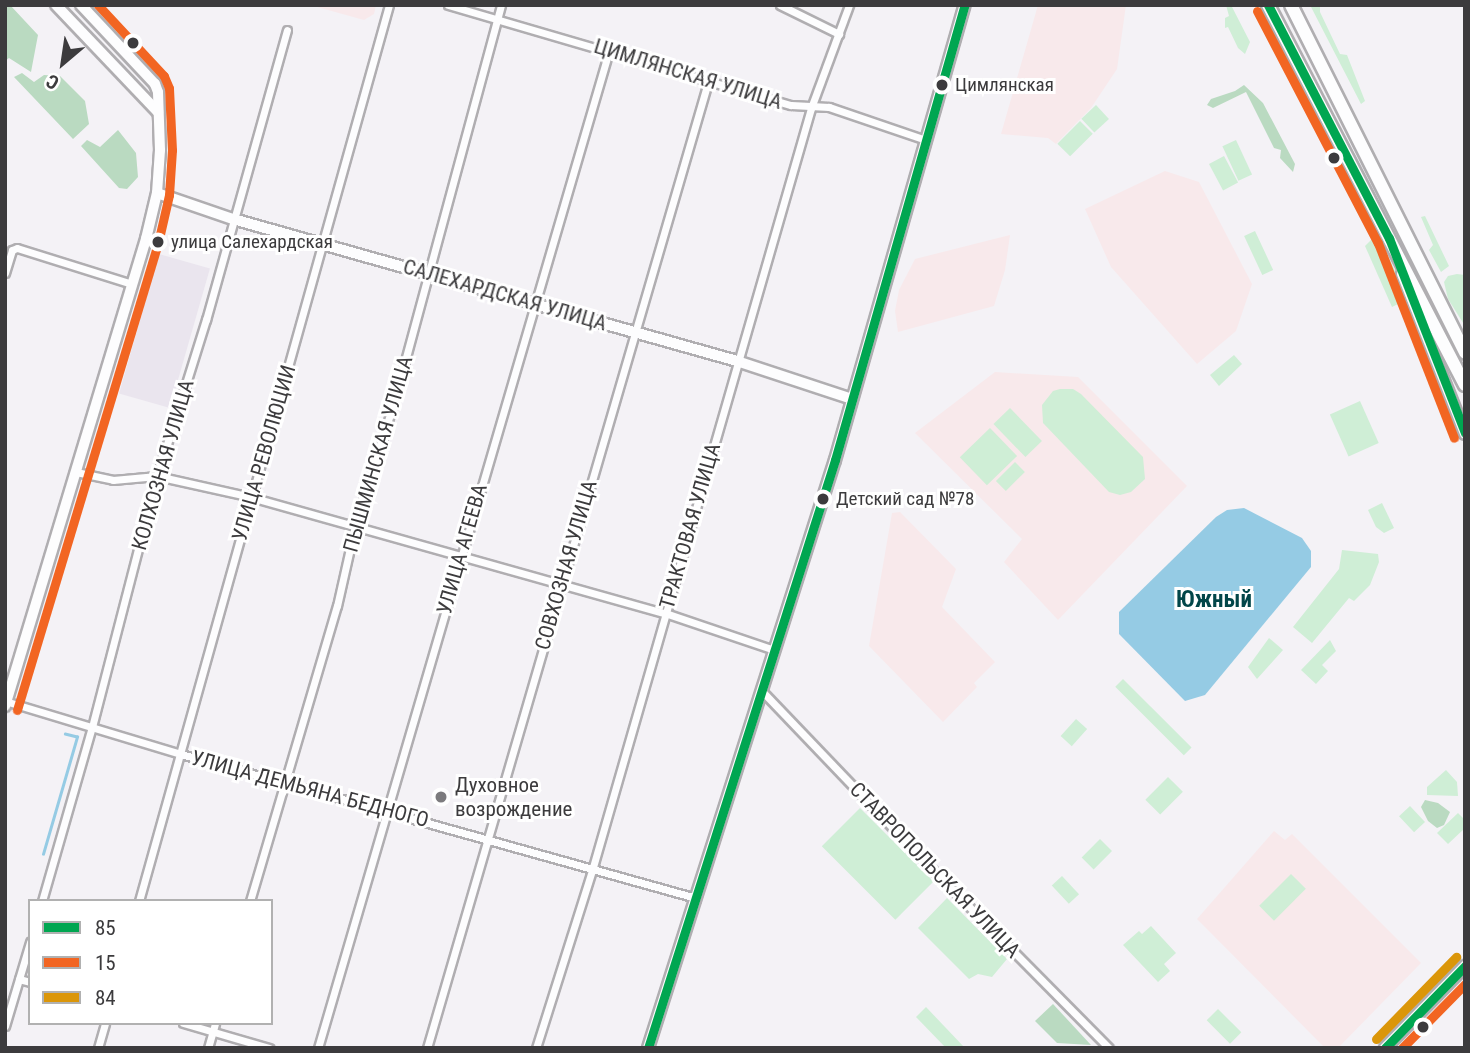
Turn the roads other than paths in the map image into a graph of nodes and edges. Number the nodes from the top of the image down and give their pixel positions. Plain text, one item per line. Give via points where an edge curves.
1 (56, 5) edge
2 (81, 5) edge
3 (389, 5) edge
4 (448, 5) edge
5 (501, 5) edge
6 (780, 5) edge
7 (849, 5) edge
8 (965, 5) edge
9 (1268, 5) edge
10 (1291, 5) edge
11 (497, 17) junction
12 (287, 30) dead end
13 (839, 34) junction
14 (609, 51) junction
15 (708, 82) junction
16 (811, 108) junction
17 (158, 112) junction
18 (926, 140) junction
19 (157, 193) junction
20 (233, 219) junction
21 (1389, 238) junction
22 (324, 243) junction
23 (428, 272) junction
24 (5, 273) edge
25 (132, 284) junction
26 (1431, 286) junction
27 (534, 302) junction
28 (634, 332) junction
29 (1465, 332) edge
30 (1465, 353) edge
31 (737, 361) junction
32 (1465, 385) edge
33 (852, 399) junction
34 (1465, 434) edge
35 (76, 472) junction
36 (158, 476) junction
37 (251, 497) junction
38 (355, 526) junction
39 (460, 554) junction
40 (561, 583) junction
41 (665, 613) junction
42 (774, 650) junction
43 (761, 690) junction
44 (6, 703) edge
45 (92, 727) junction
46 (181, 754) junction
47 (285, 782) junction
48 (389, 810) junction
49 (488, 838) junction
50 (593, 867) junction
51 (696, 898) junction
52 (43, 899) edge
53 (140, 899) edge
54 (251, 899) edge
55 (28, 949) edge
56 (1465, 965) edge
57 (19, 979) junction
58 (28, 981) edge
59 (104, 1025) edge
60 (189, 1025) edge
61 (214, 1025) edge
62 (5, 1026) edge
63 (212, 1032) junction
64 (98, 1048) edge
65 (208, 1048) edge
66 (269, 1048) edge
67 (318, 1048) edge
68 (427, 1048) edge
69 (536, 1048) edge
70 (648, 1048) edge
71 (1110, 1048) edge
72 (1385, 1048) edge

1 - 17 street
2 - 17 street via 152,79 158,92
3 - 22 street, УЛИЦА РЕВОЛЮЦИИ
4 - 11 street, ЦИМЛЯНСКАЯ УЛИЦА
5 - 11 street, ПЫШМИНСКАЯ УЛИЦА
6 - 13 street
7 - 13 street, ТРАКТОВАЯ УЛИЦА
8 - 18 street
9 - 21 highway
10 - 26 highway
11 - 14 street, ЦИМЛЯНСКАЯ УЛИЦА
11 - 23 street, ПЫШМИНСКАЯ УЛИЦА
12 - 20 street, КОЛХОЗНАЯ УЛИЦА
13 - 16 street, ТРАКТОВАЯ УЛИЦА
14 - 15 street, ЦИМЛЯНСКАЯ УЛИЦА
14 - 27 street, УЛИЦА АГЕЕВА
15 - 16 street, ЦИМЛЯНСКАЯ УЛИЦА
15 - 28 street, СОВХОЗНАЯ УЛИЦА
16 - 18 street, ЦИМЛЯНСКАЯ УЛИЦА via 829,107
16 - 31 street, ТРАКТОВАЯ УЛИЦА
17 - 19 street
18 - 33 street
19 - 20 street, САЛЕХАРДСКАЯ УЛИЦА
19 - 25 street
20 - 22 street, САЛЕХАРДСКАЯ УЛИЦА
20 - 36 street, КОЛХОЗНАЯ УЛИЦА
21 - 32 highway
21 - 34 main road
22 - 23 street, САЛЕХАРДСКАЯ УЛИЦА
22 - 37 street, УЛИЦА РЕВОЛЮЦИИ
23 - 27 street, САЛЕХАРДСКАЯ УЛИЦА
23 - 38 street, ПЫШМИНСКАЯ УЛИЦА
24 - 25 street via 17,248
25 - 35 street
26 - 29 highway
26 - 30 highway
27 - 28 street, САЛЕХАРДСКАЯ УЛИЦА
27 - 39 street, УЛИЦА АГЕЕВА
28 - 31 street, САЛЕХАРДСКАЯ УЛИЦА
28 - 40 street, СОВХОЗНАЯ УЛИЦА
31 - 33 street, САЛЕХАРДСКАЯ УЛИЦА
31 - 41 street, ТРАКТОВАЯ УЛИЦА
33 - 42 street
35 - 36 street via 113,480
35 - 44 street
36 - 37 street
36 - 45 street, КОЛХОЗНАЯ УЛИЦА
37 - 38 street
37 - 46 street, УЛИЦА РЕВОЛЮЦИИ
38 - 39 street
38 - 47 street, ПЫШМИНСКАЯ УЛИЦА via 337,606
39 - 40 street
39 - 48 street, УЛИЦА АГЕЕВА
40 - 41 street
40 - 49 street, СОВХОЗНАЯ УЛИЦА
41 - 42 street
41 - 50 street, ТРАКТОВАЯ УЛИЦА
42 - 43 street
43 - 51 street
43 - 71 street, СТАВРОПОЛЬСКАЯ УЛИЦА
44 - 45 street, УЛИЦА ДЕМЬЯНА БЕДНОГО
45 - 46 street, УЛИЦА ДЕМЬЯНА БЕДНОГО
45 - 52 street, КОЛХОЗНАЯ УЛИЦА
46 - 47 street, УЛИЦА ДЕМЬЯНА БЕДНОГО
46 - 53 street, УЛИЦА РЕВОЛЮЦИИ
47 - 48 street, УЛИЦА ДЕМЬЯНА БЕДНОГО
47 - 54 street, ПЫШМИНСКАЯ УЛИЦА
48 - 49 street, УЛИЦА ДЕМЬЯНА БЕДНОГО
48 - 67 street, УЛИЦА АГЕЕВА
49 - 50 street, УЛИЦА ДЕМЬЯНА БЕДНОГО
49 - 68 street, СОВХОЗНАЯ УЛИЦА
50 - 51 street, УЛИЦА ДЕМЬЯНА БЕДНОГО
50 - 69 street, ТРАКТОВАЯ УЛИЦА
51 - 70 street
55 - 57 street
56 - 72 main road
57 - 58 street
57 - 62 street
59 - 64 street
60 - 63 street
61 - 63 street
63 - 65 street
63 - 66 street

